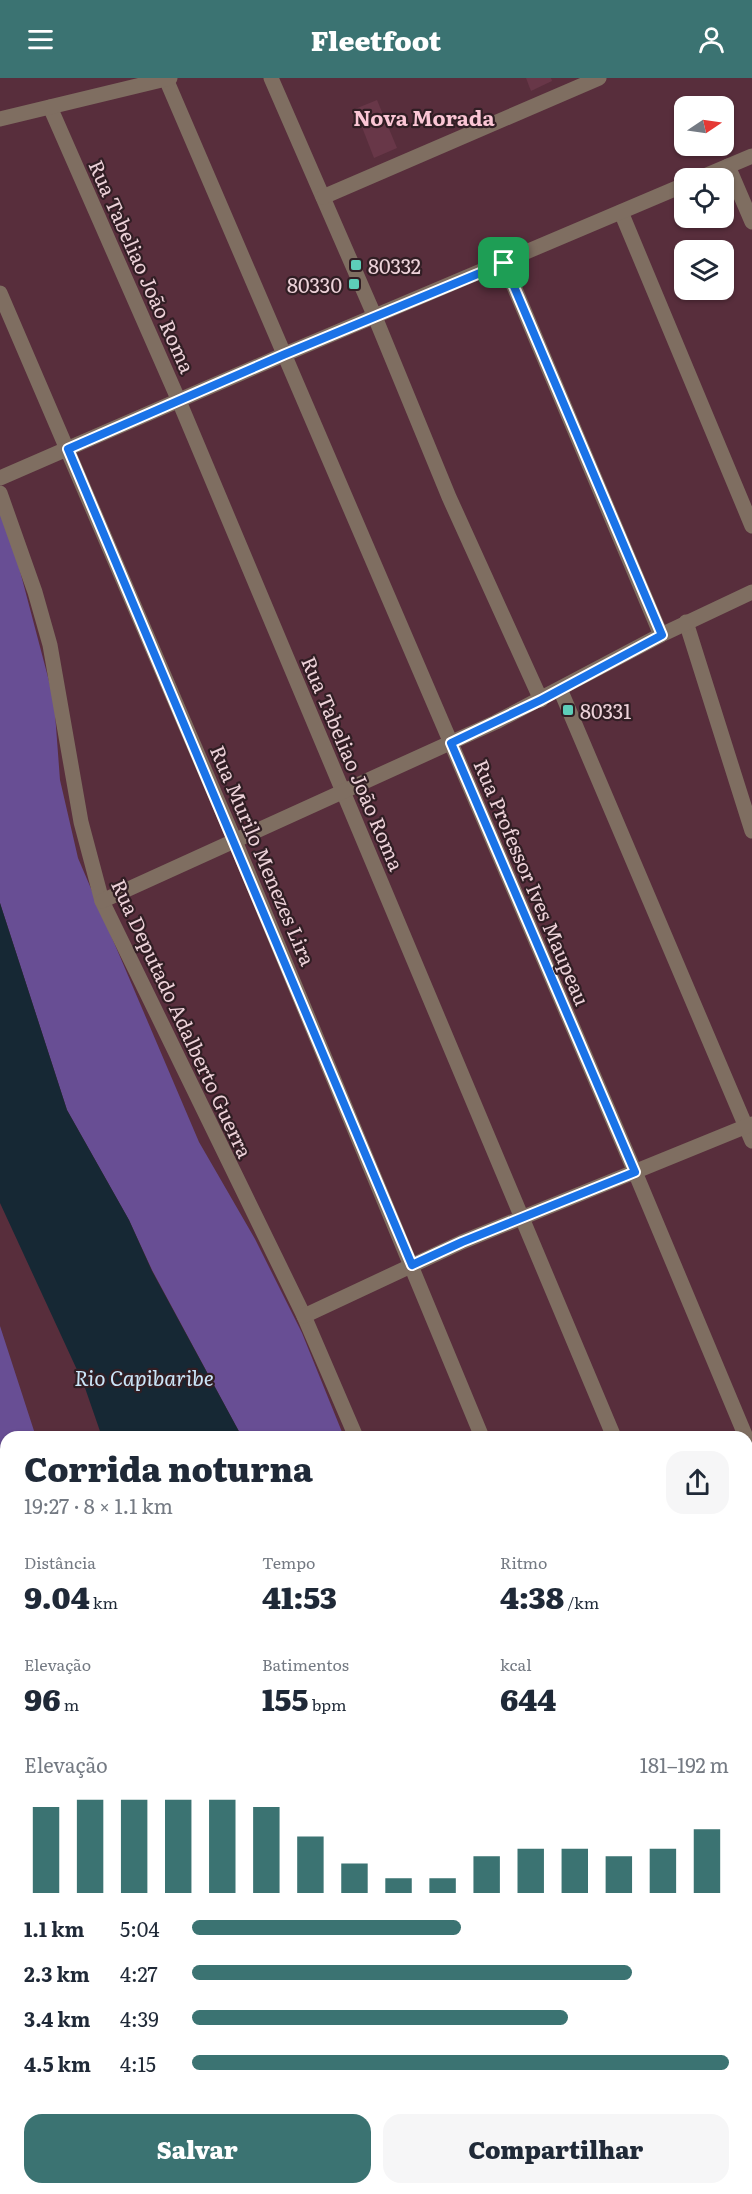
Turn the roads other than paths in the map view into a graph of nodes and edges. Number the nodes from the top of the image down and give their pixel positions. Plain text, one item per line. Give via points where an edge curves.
1 (272, 78) edge
2 (599, 78) edge
3 (168, 79) edge
4 (50, 107) junction
5 (0, 119) edge
6 (752, 156) edge
7 (728, 166) junction
8 (723, 168) edge
9 (674, 190) edge
10 (323, 197) junction
11 (621, 212) junction
12 (752, 222) edge
13 (504, 263) junction
14 (0, 293) edge
15 (375, 316) junction
16 (283, 355) junction
17 (180, 401) junction
18 (68, 449) junction
19 (0, 478) edge
20 (0, 493) edge
21 (752, 526) edge
22 (752, 592) edge
23 (686, 622) junction
24 (662, 635) junction
25 (560, 689) junction
26 (541, 700) junction
27 (451, 743) junction
28 (343, 791) junction
29 (752, 831) edge
30 (235, 841) junction
31 (102, 902) junction
32 (749, 1125) edge
33 (752, 1141) edge
34 (635, 1172) junction
35 (521, 1219) junction
36 (412, 1265) junction
37 (304, 1316) junction
38 (353, 1431) edge
39 (480, 1431) edge
40 (611, 1431) edge
41 (744, 1431) edge

1 - 10 street
2 - 10 street
3 - 4 street
3 - 16 street, Rua Professor Ives Maupeau
4 - 5 street
4 - 17 street, Rua Tabeliao João Roma
6 - 7 street
7 - 8 street
7 - 12 street
9 - 11 street
10 - 15 street
11 - 13 street
11 - 21 street
13 - 15 street
13 - 24 street
14 - 18 street, Rua Murilo Menezes Lira
15 - 16 street
15 - 26 street via 449,497
16 - 17 street
16 - 27 street, Rua Professor Ives Maupeau
17 - 18 street
17 - 28 street, Rua Tabeliao João Roma
18 - 19 street
18 - 30 street, Rua Murilo Menezes Lira
20 - 31 street, Rua Deputado Adalberto Guerra via 50,645 81,822
22 - 23 street
23 - 24 street
23 - 29 street
24 - 25 street
25 - 26 street
25 - 32 street
26 - 27 street
27 - 28 street
27 - 34 street, Rua Professor Ives Maupeau
28 - 30 street
28 - 35 street, Rua Tabeliao João Roma
30 - 31 street
30 - 36 street, Rua Murilo Menezes Lira
31 - 37 street, Rua Deputado Adalberto Guerra
32 - 33 street
32 - 34 street
34 - 35 street
34 - 41 street, Rua Professor Ives Maupeau
35 - 36 street
35 - 40 street, Rua Tabeliao João Roma
36 - 37 street
36 - 39 street, Rua Murilo Menezes Lira
37 - 38 street, Rua Deputado Adalberto Guerra

